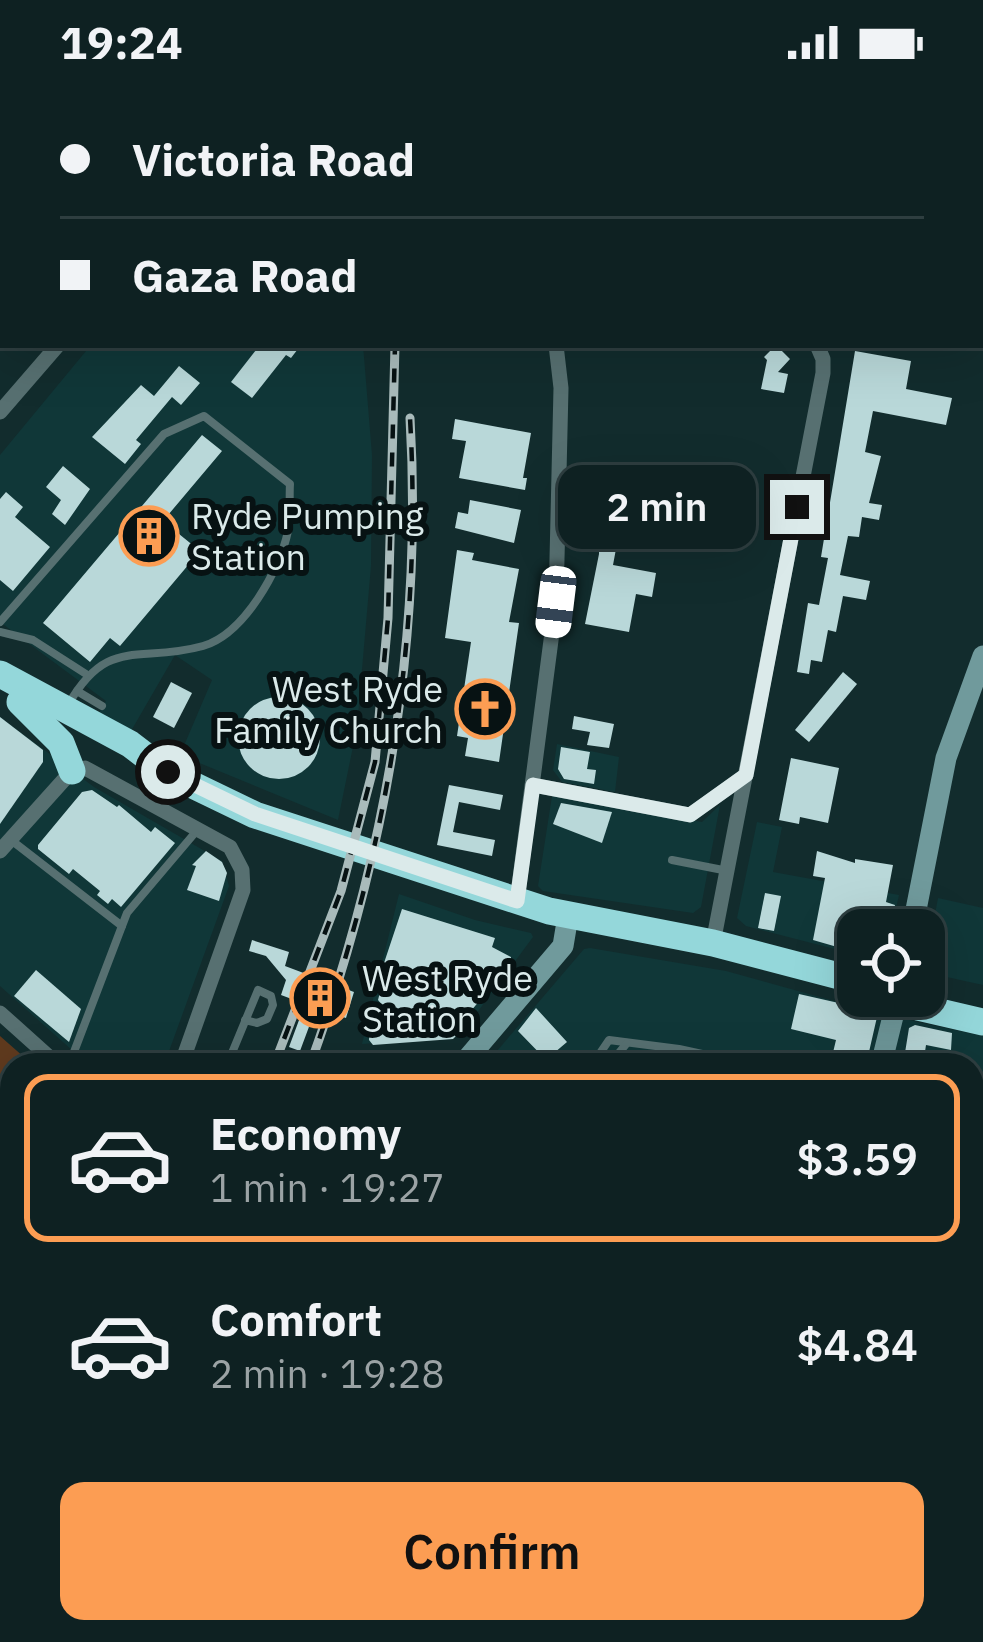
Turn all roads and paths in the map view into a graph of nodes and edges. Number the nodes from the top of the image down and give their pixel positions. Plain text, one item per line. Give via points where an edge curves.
1 (55, 348) edge
2 (556, 348) edge
3 (818, 348) edge
4 (0, 412) edge
5 (1, 618) edge
6 (0, 632) edge
7 (983, 656) edge
8 (86, 674) junction
9 (7, 686) edge
10 (102, 706) dead end
11 (66, 708) junction
12 (72, 771) junction
13 (746, 775) junction
14 (533, 785) junction
15 (200, 828) junction
16 (6, 845) edge
17 (672, 860) dead end
18 (728, 871) junction
19 (517, 901) junction
20 (917, 909) edge
21 (568, 916) junction
22 (122, 926) junction
23 (713, 943) junction
24 (837, 975) edge
25 (945, 996) edge
26 (983, 1006) edge
27 (0, 1013) edge
28 (945, 1013) edge
29 (896, 1017) edge
30 (245, 1020) junction
31 (983, 1022) edge
32 (627, 1042) junction
33 (45, 1053) edge
34 (74, 1053) edge
35 (185, 1053) edge
36 (232, 1053) edge
37 (472, 1053) edge
38 (600, 1053) edge
39 (618, 1053) edge
40 (687, 1053) edge
41 (885, 1053) edge

1 - 4 street
2 - 14 street via 556,602
3 - 13 street via 823,373
5 - 8 lane via 164,434 204,416 290,484 278,561 225,635 207,645 111,658
6 - 8 lane via 33,640
7 - 20 street via 946,758
8 - 11 lane
9 - 11 highway
9 - 12 highway via 61,743
10 - 11 lane
11 - 19 highway via 122,759 255,814
12 - 15 street via 97,771
12 - 16 street
13 - 14 street via 690,815
13 - 18 street
14 - 19 street
15 - 22 lane
15 - 35 street via 230,847 243,890
16 - 22 lane
17 - 18 lane
18 - 23 street
19 - 21 highway
21 - 23 highway
21 - 37 street via 562,946
22 - 34 lane
23 - 24 highway
25 - 26 highway
27 - 33 street
28 - 31 highway
29 - 41 street
30 - 30 lane via 258,990 272,996 267,1019
30 - 36 lane
32 - 38 lane via 609,1040
32 - 39 lane
32 - 40 lane

